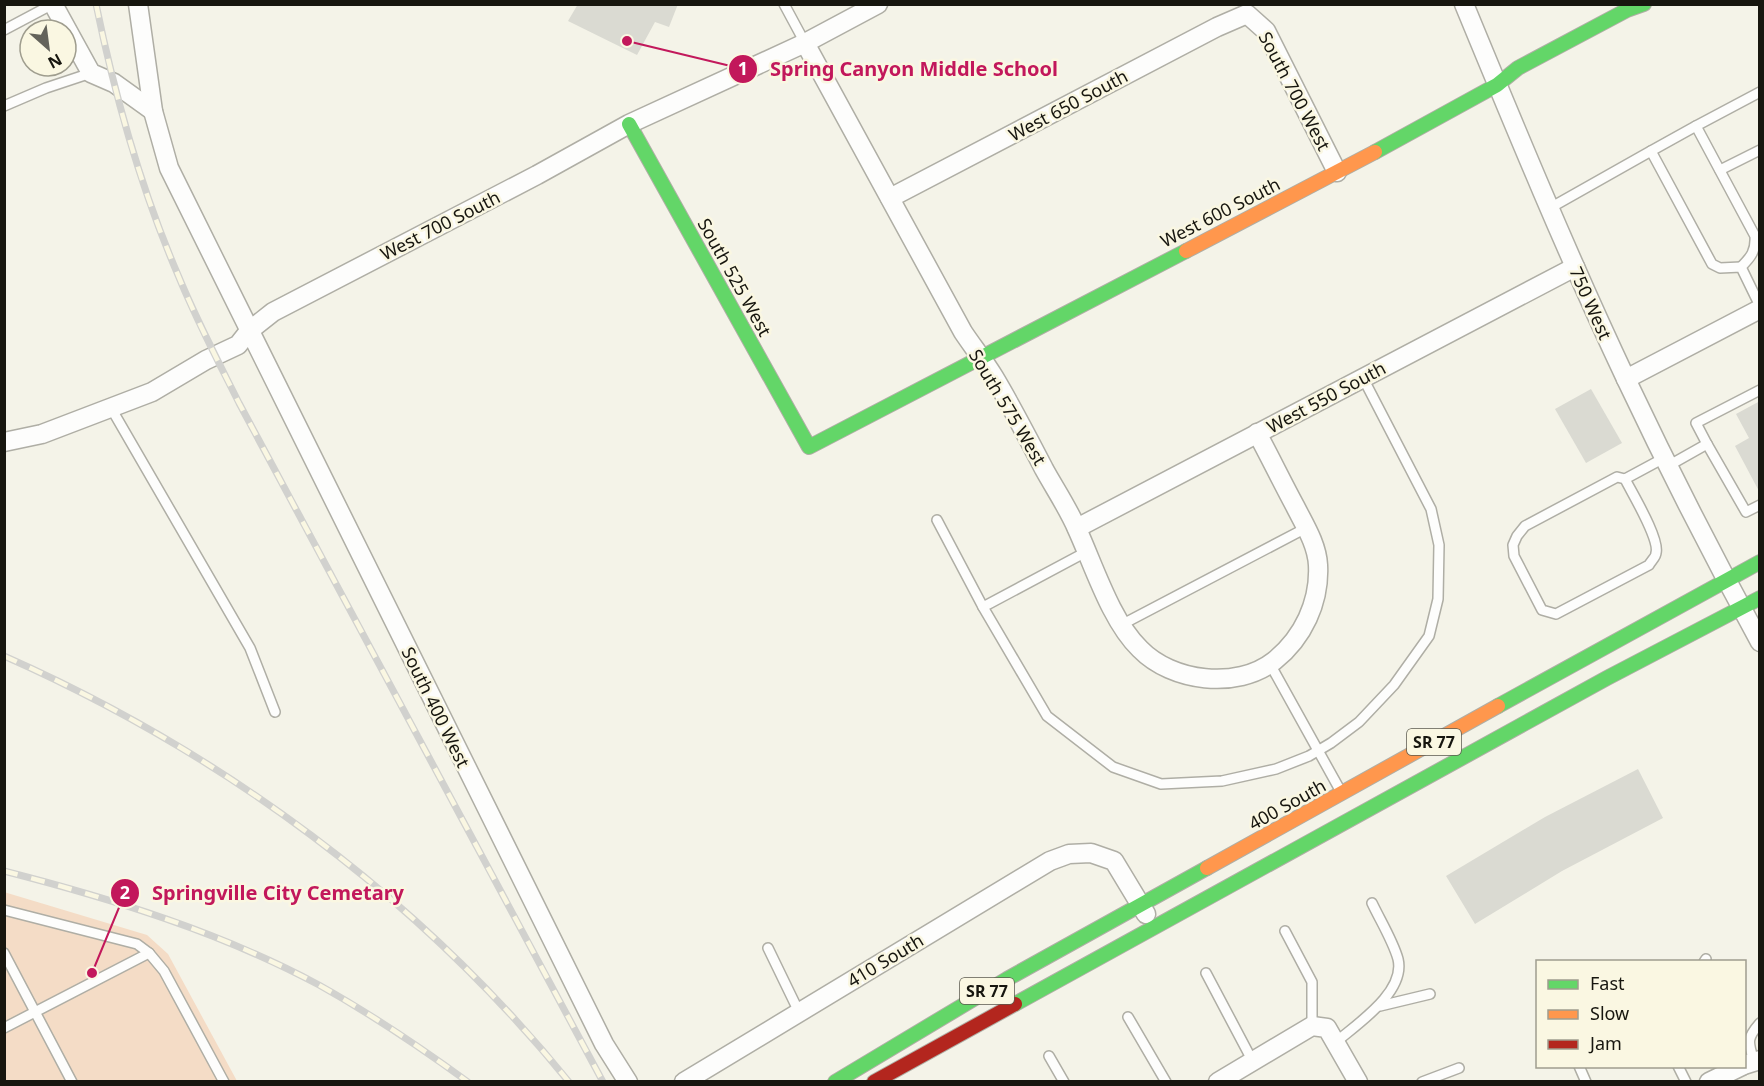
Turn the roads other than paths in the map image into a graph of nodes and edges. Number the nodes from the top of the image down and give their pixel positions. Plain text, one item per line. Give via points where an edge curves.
1 (53, 4) edge
2 (138, 4) edge
3 (784, 4) edge
4 (878, 4) edge
5 (1464, 4) edge
6 (1644, 4) edge
7 (1247, 14) joint
8 (4, 30) edge
9 (805, 43) junction
10 (91, 73) junction
11 (1497, 85) junction
12 (1760, 92) edge
13 (4, 106) edge
14 (153, 111) junction
15 (629, 124) junction
16 (1696, 126) junction
17 (1760, 150) edge
18 (1652, 151) junction
19 (1720, 170) junction
20 (1337, 172) junction
21 (890, 198) junction
22 (1550, 208) junction
23 (1575, 267) junction
24 (1741, 267) junction
25 (1760, 308) edge
26 (249, 331) junction
27 (980, 357) junction
28 (1363, 378) junction
29 (1626, 379) junction
30 (1760, 390) edge
31 (111, 408) junction
32 (1257, 433) junction
33 (4, 442) edge
34 (1707, 444) junction
35 (809, 447) joint
36 (1666, 462) junction
37 (1625, 479) junction
38 (1760, 505) edge
39 (937, 520) dead end
40 (1077, 528) junction
41 (1306, 528) junction
42 (1086, 552) junction
43 (1760, 562) edge
44 (1734, 593) junction
45 (1760, 598) edge
46 (983, 607) junction
47 (1121, 625) junction
48 (1760, 642) edge
49 (1270, 664) junction
50 (275, 711) dead end
51 (1319, 750) junction
52 (1342, 794) junction
53 (1372, 903) dead end
54 (1142, 906) junction
55 (4, 910) edge
56 (1155, 928) junction
57 (1285, 931) dead end
58 (768, 948) dead end
59 (4, 953) edge
60 (149, 953) junction
61 (1206, 973) dead end
62 (1430, 994) dead end
63 (1378, 1006) junction
64 (36, 1011) junction
65 (799, 1012) junction
66 (1128, 1017) dead end
67 (1760, 1023) edge
68 (4, 1028) edge
69 (1325, 1032) junction
70 (1049, 1056) dead end
71 (1252, 1060) junction
72 (1750, 1063) edge
73 (1459, 1068) dead end
74 (1580, 1068) edge
75 (1679, 1068) edge
76 (1739, 1068) edge
77 (72, 1082) edge
78 (224, 1082) edge
79 (628, 1082) edge
80 (684, 1082) edge
81 (835, 1082) edge
82 (874, 1082) edge
83 (1064, 1082) edge
84 (1166, 1082) edge
85 (1218, 1082) edge
86 (1358, 1082) edge
87 (1422, 1082) edge
88 (1586, 1082) edge
89 (1686, 1082) edge
90 (1709, 1082) edge

1 - 8 lane
1 - 10 street
2 - 14 street, South 400 West
3 - 9 lane
4 - 9 street, West 700 South
5 - 11 street, 750 West
6 - 11 main road, West 600 South via 1518,68
7 - 20 street, South 700 West via 1266,31
7 - 21 street, West 650 South
9 - 15 street, West 700 South
9 - 21 street, South 575 West
10 - 13 lane
10 - 14 street via 114,83
11 - 20 main road, West 600 South
11 - 22 street, 750 West
12 - 16 lane
14 - 26 street, South 400 West via 169,168
15 - 26 street, West 700 South via 273,312
15 - 35 main road, South 525 West
16 - 18 lane
16 - 19 lane
17 - 19 lane
18 - 22 lane
18 - 24 lane via 1712,264 1720,268
19 - 24 lane via 1755,236 1752,255
20 - 27 main road, West 600 South
21 - 27 street, South 575 West
22 - 23 street, 750 West
23 - 28 street, West 550 South
23 - 29 street, 750 West
24 - 25 lane
25 - 29 street
26 - 31 street, West 700 South via 238,345 152,392
26 - 79 street, South 400 West via 604,1044
27 - 35 main road, West 600 South
27 - 40 street, South 575 West
28 - 32 street, West 550 South
28 - 51 lane via 1431,509 1438,545 1438,599 1429,636 1394,685 1359,722
29 - 36 street, 750 West
30 - 34 lane via 1696,423
31 - 33 street, West 700 South via 42,434
31 - 50 lane via 250,648
32 - 40 street, West 550 South
32 - 41 street
34 - 36 lane
34 - 38 lane via 1746,512
36 - 37 lane
36 - 44 street, 750 West
37 - 37 lane via 1617,477 1525,526 1517,536 1514,556 1542,610 1556,614 1649,565 1656,555 1651,530
39 - 46 lane
40 - 42 street, South 575 West
41 - 47 lane
41 - 49 street via 1318,562 1314,601 1297,637
42 - 46 lane
42 - 47 street, South 575 West
43 - 44 main road, 400 South / SR 77
44 - 45 main road, 400 South / SR 77
44 - 48 street, 750 West
44 - 52 main road, 400 South / SR 77
44 - 56 main road, 400 South / SR 77 via 1607,678
46 - 51 lane via 1047,716 1113,768 1161,784 1222,781 1276,769
47 - 49 street, South 575 West via 1146,655 1193,677 1233,676
49 - 51 lane
51 - 52 lane
52 - 54 main road, 400 South / SR 77
53 - 63 lane via 1398,960 1397,976
54 - 56 street
54 - 65 street, 410 South via 1114,861 1091,853 1068,854 1050,861
54 - 81 main road, 400 South / SR 77 via 1007,979
55 - 60 lane via 137,944
56 - 82 main road, 400 South / SR 77
57 - 69 lane via 1312,982
58 - 65 lane
59 - 64 lane
60 - 64 lane
60 - 78 lane via 164,970
61 - 71 lane
62 - 63 lane
63 - 69 lane
64 - 68 lane
64 - 77 lane
65 - 80 street, 410 South
66 - 84 lane
67 - 72 lane via 1748,1041
69 - 71 street
69 - 86 street
70 - 83 lane
71 - 85 street
73 - 87 lane
74 - 88 lane
75 - 89 lane
76 - 90 street

